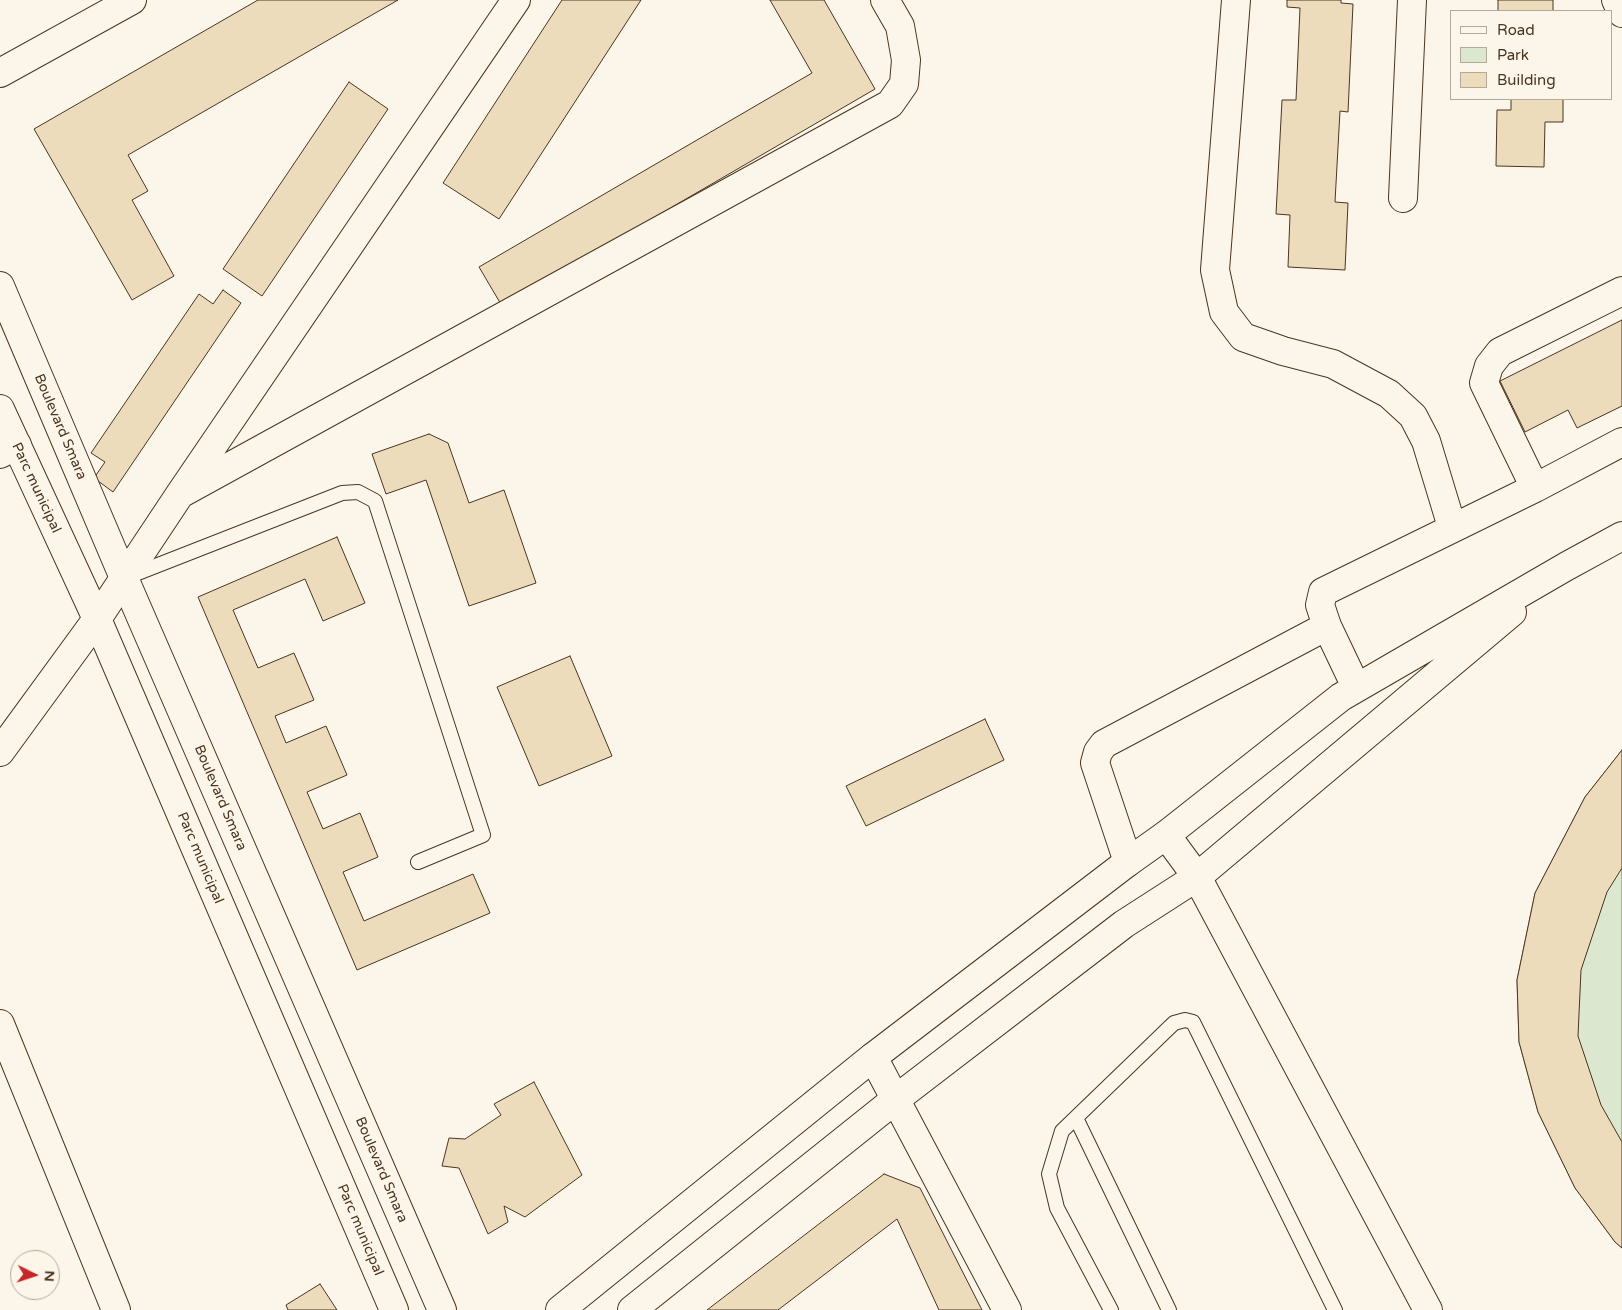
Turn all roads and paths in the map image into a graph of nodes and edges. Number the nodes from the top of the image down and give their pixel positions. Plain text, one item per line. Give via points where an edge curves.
1 (132, 0) edge
2 (516, 0) edge
3 (885, 0) edge
4 (1236, 0) edge
5 (1412, 0) edge
6 (1616, 0) edge
7 (1622, 13) edge
8 (0, 73) edge
9 (1403, 198) dead end
10 (0, 286) edge
11 (1622, 291) edge
12 (0, 409) edge
13 (1622, 442) edge
14 (8, 449) edge
15 (1535, 488) junction
16 (180, 494) junction
17 (1452, 527) junction
18 (1622, 536) edge
19 (1566, 566) junction
20 (124, 578) junction
21 (97, 619) junction
22 (1327, 626) junction
23 (1356, 687) junction
24 (0, 752) edge
25 (1166, 835) junction
26 (418, 862) dead end
27 (1128, 862) junction
28 (1197, 877) junction
29 (0, 1024) edge
30 (872, 1057) junction
31 (896, 1099) junction
32 (1076, 1118) junction
33 (116, 1310) edge
34 (394, 1310) edge
35 (442, 1310) edge
36 (560, 1310) edge
37 (632, 1310) edge
38 (1007, 1310) edge
39 (1111, 1310) edge
40 (1169, 1310) edge
41 (1335, 1310) edge
42 (1428, 1310) edge

1 - 8 street
2 - 16 street
3 - 16 street via 900,26 906,60 904,84 890,104
4 - 17 street via 1215,270 1224,312 1243,337 1283,352 1333,364 1389,394 1413,416 1426,442
5 - 9 street
6 - 7 street
10 - 20 street, Boulevard Smara
11 - 15 street via 1500,352 1489,366 1484,383
12 - 14 street, Parc municipal
13 - 15 street
14 - 21 street, Parc municipal
15 - 17 street
16 - 20 street
17 - 22 street via 1323,592 1320,605
18 - 19 street
19 - 23 street
19 - 28 street
20 - 21 street
20 - 26 lane via 342,492 358,492 375,501 483,836
20 - 35 street, Boulevard Smara
21 - 24 street
21 - 34 street, Parc municipal
22 - 23 street
22 - 27 street via 1104,744 1095,763
23 - 25 street
25 - 27 street
25 - 28 street
27 - 30 street
28 - 31 street via 1124,924
28 - 42 street
29 - 33 street
30 - 31 street
30 - 36 street
31 - 37 street
31 - 38 street
32 - 39 lane via 1062,1131 1049,1174 1057,1208
32 - 40 lane
32 - 41 lane via 1174,1022 1193,1022

